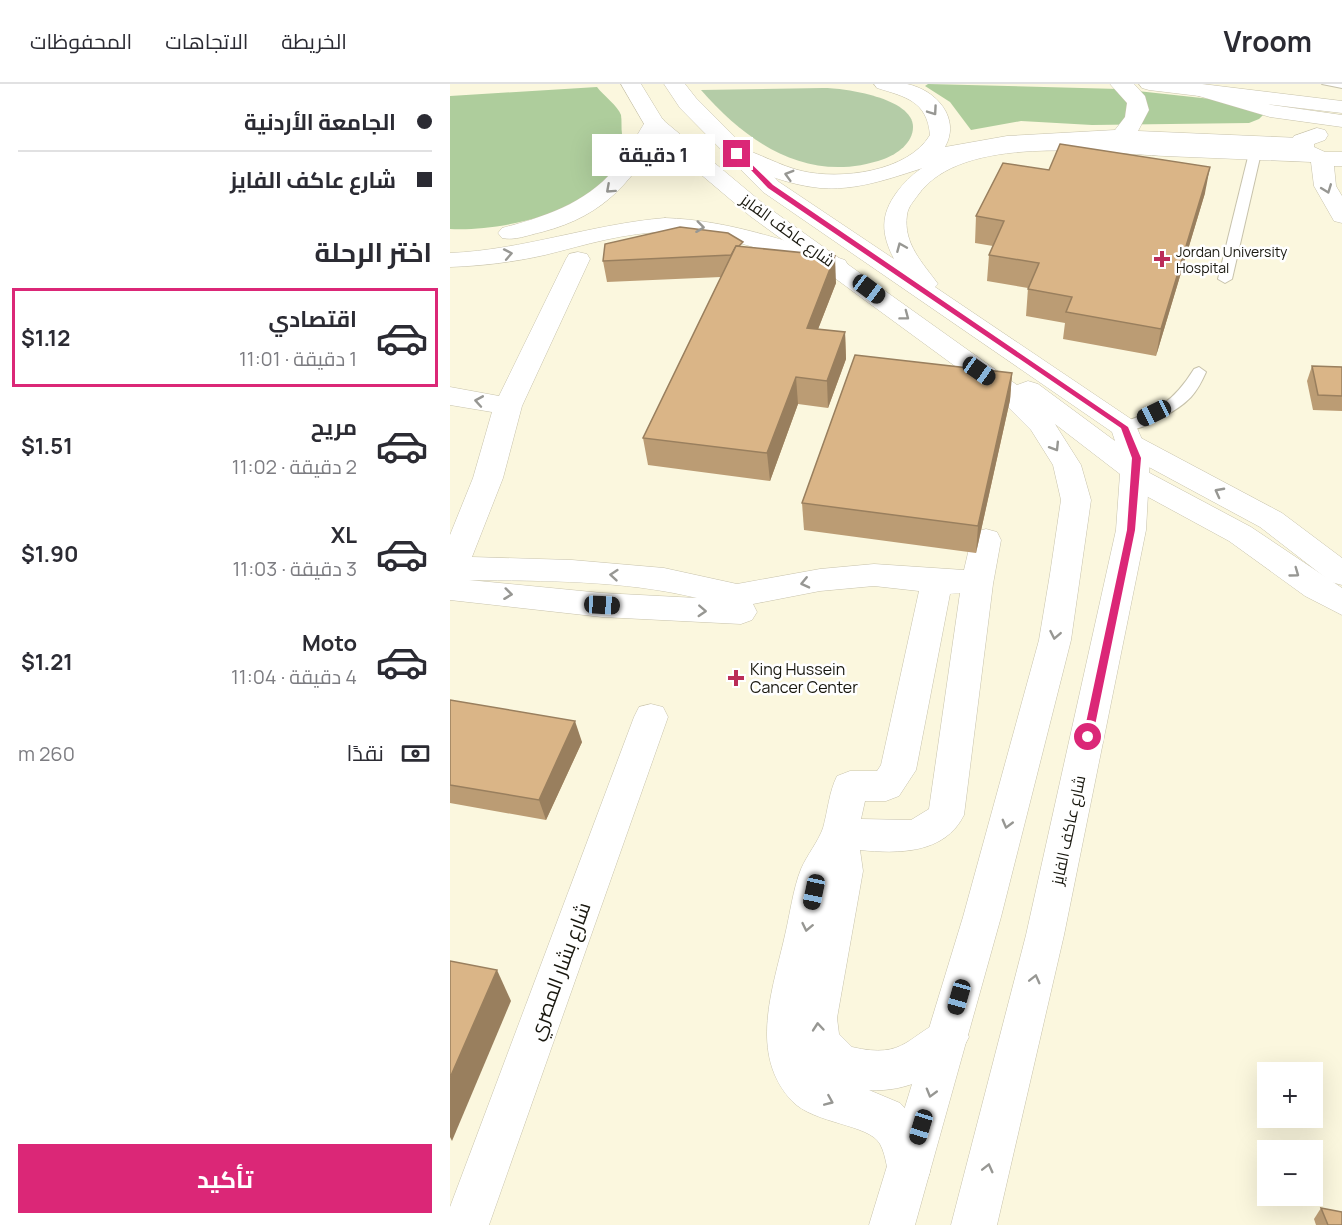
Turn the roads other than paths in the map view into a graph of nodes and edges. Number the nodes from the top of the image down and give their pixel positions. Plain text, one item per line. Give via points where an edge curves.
1 (631, 84) edge
2 (884, 84) edge
3 (1120, 84) edge
4 (1149, 84) edge
5 (1328, 84) edge
6 (1342, 85) edge
7 (1199, 90) junction
8 (681, 93) edge
9 (1342, 107) edge
10 (1270, 111) junction
11 (651, 117) junction
12 (1342, 121) edge
13 (1120, 138) junction
14 (1342, 138) edge
15 (1316, 151) edge
16 (1255, 153) junction
17 (737, 154) junction
18 (911, 163) junction
19 (1342, 216) edge
20 (450, 240) edge
21 (578, 259) dead end
22 (450, 260) edge
23 (836, 265) junction
24 (1225, 279) dead end
25 (951, 307) junction
26 (935, 338) junction
27 (1199, 372) dead end
28 (450, 396) edge
29 (508, 406) junction
30 (1132, 455) junction
31 (986, 540) dead end
32 (1342, 574) edge
33 (451, 577) edge
34 (953, 585) junction
35 (1342, 603) edge
36 (651, 717) dead end
37 (840, 833) junction
38 (948, 1037) junction
39 (908, 1172) junction
40 (466, 1225) edge
41 (892, 1225) edge
42 (974, 1225) edge

1 - 11 main road, شارع عاكف الفايز
2 -> 18 main road via 923,99 935,109 942,125 933,148
3 - 13 main road via 1135,98 1139,113
4 - 7 main road
5 - 6 lane
7 - 9 main road
7 - 10 main road
8 - 17 main road, شارع عاكف الفايز
10 - 12 main road
10 - 15 main road via 1291,123
11 -> 20 main road via 631,166 598,199 573,214 542,225 488,239
11 - 23 main road, شارع عاكف الفايز via 758,211
13 - 15 main road
13 - 18 main road via 1000,142
14 - 15 main road via 1321,134
15 - 16 main road
15 -> 19 main road via 1325,186
16 - 24 lane
25 -> 16 main road via 922,281 896,235 895,214 901,199 912,185 932,171 981,152 1058,144
18 -> 17 main road via 876,177 821,181 775,171
17 - 25 main road, شارع عاكف الفايز via 771,187
21 - 29 main road
22 -> 23 main road via 505,255 641,226 680,224 716,228
23 -> 26 main road, شارع عاكف الفايز
25 - 30 main road, شارع عاكف الفايز
26 - 30 main road via 979,354
26 -> 38 main road, شارع عاكف الفايز via 1010,393 1041,424 1067,465 1076,500 1055,639
27 - 30 lane via 1195,384
29 -> 28 main road
29 - 33 main road via 488,478
32 -> 30 main road via 1271,520
30 -> 35 main road
42 -> 30 main road, شارع عاكف الفايز via 1045,935 1131,530
31 - 34 main road
33 - 34 main road via 602,605 733,613
34 - 37 main road via 898,770 886,786 850,786
34 - 37 main road via 946,815 937,827 925,833
36 - 40 main road, شارع بشار المصري
38 -> 37 main road via 914,1063 883,1071 847,1066 833,1059 820,1041 817,1018 844,872
37 -> 39 main road via 819,871 786,1020 786,1045 792,1067 819,1096 888,1120 903,1144
38 -> 39 main road, شارع عاكف الفايز
39 - 41 main road, شارع عاكف الفايز

